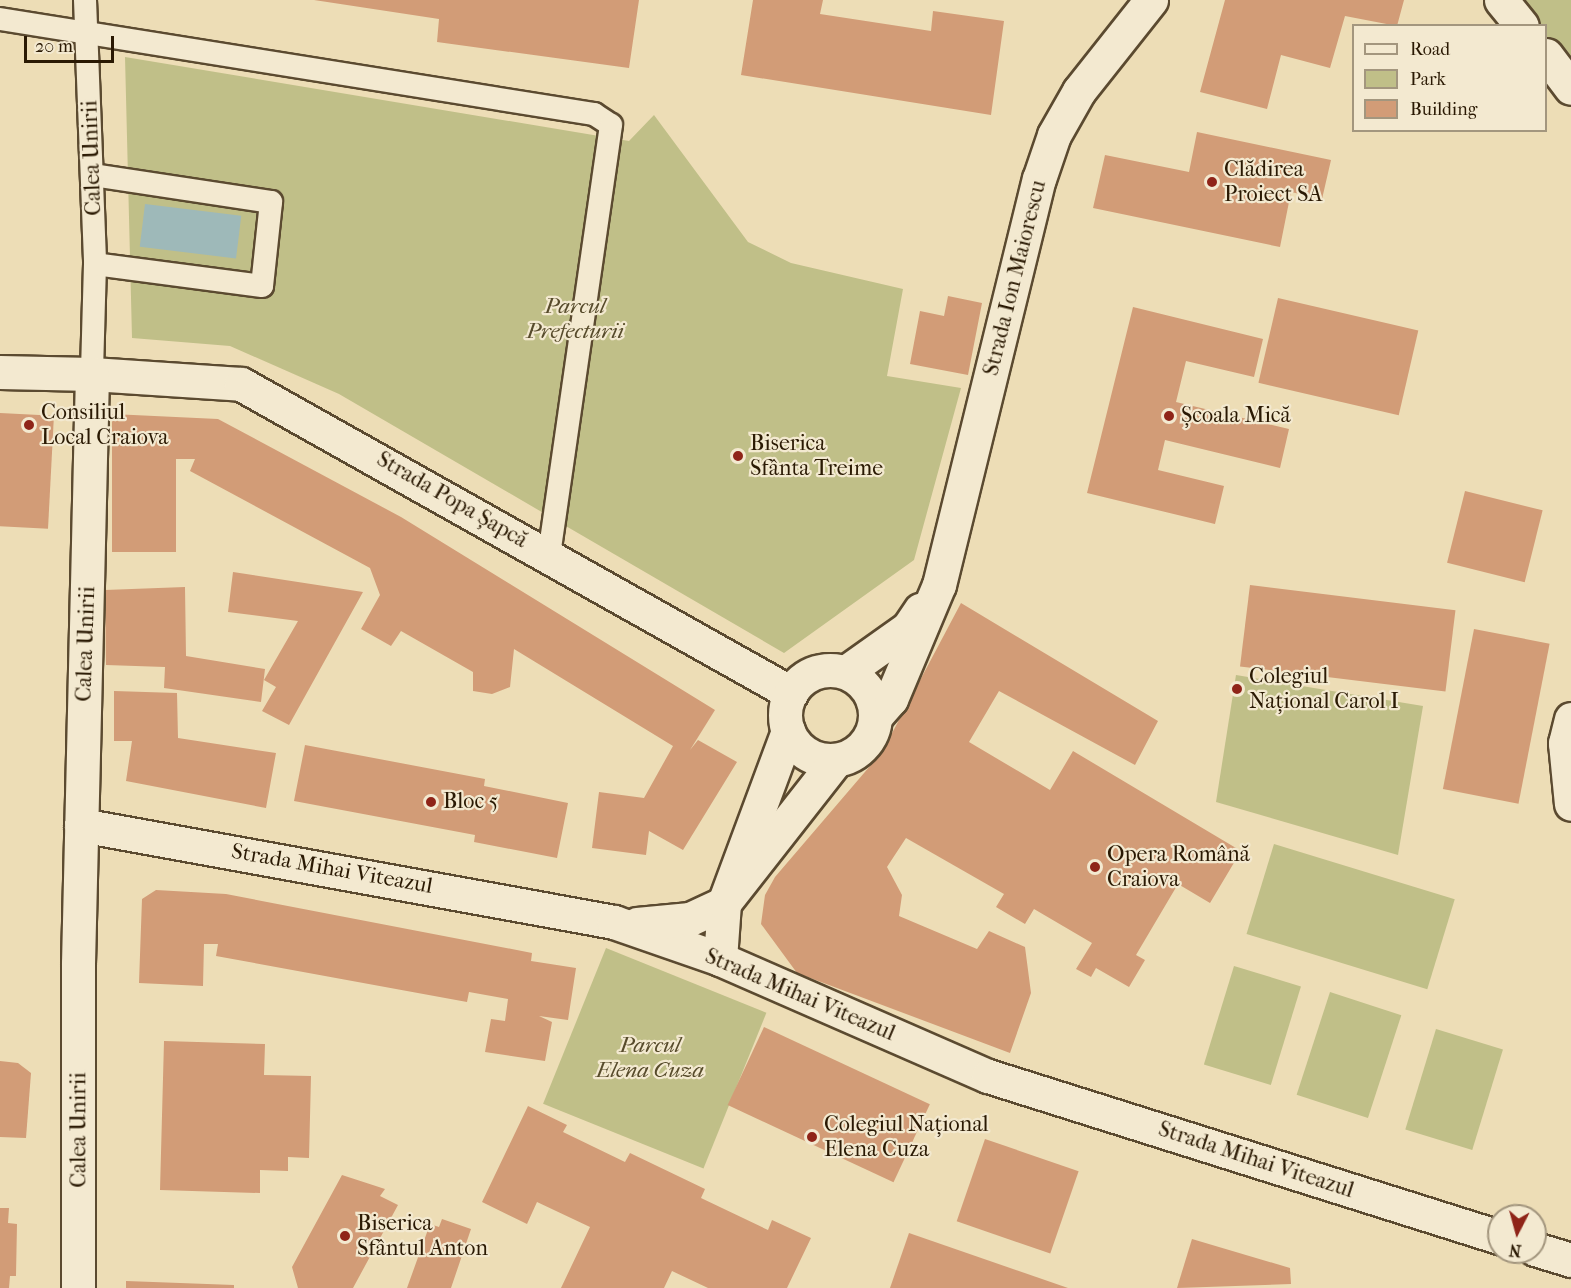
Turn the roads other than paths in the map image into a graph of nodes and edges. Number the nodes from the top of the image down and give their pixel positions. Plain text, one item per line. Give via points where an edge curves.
1 (85, 0) edge
2 (1151, 0) edge
3 (1501, 0) edge
4 (0, 19) edge
5 (1520, 24) edge
6 (86, 32) junction
7 (1547, 58) edge
8 (1571, 88) edge
9 (93, 175) junction
10 (95, 264) junction
11 (0, 372) edge
12 (92, 374) junction
13 (549, 556) junction
14 (939, 585) junction
15 (846, 672) junction
16 (791, 693) junction
17 (876, 716) junction
18 (1571, 719) edge
19 (788, 731) junction
20 (836, 760) junction
21 (1571, 804) edge
22 (81, 825) junction
23 (724, 903) junction
24 (614, 922) junction
25 (720, 959) junction
26 (1487, 1233) edge
27 (1547, 1253) edge
28 (1571, 1260) edge
29 (78, 1288) edge

1 - 6 street, Calea Unirii
2 - 14 street, Strada Ion Maiorescu via 1064,114 1045,160
3 - 5 street
4 - 6 street
6 - 9 street, Calea Unirii
6 - 13 street via 594,114 611,125
7 - 8 street
9 - 10 street, Calea Unirii
9 - 10 street via 272,202 262,286
10 - 12 street, Calea Unirii
11 - 12 street, Strada Popa Șapcă
12 - 13 street, Strada Popa Șapcă via 241,384
12 - 22 street, Calea Unirii
13 - 16 street, Strada Popa Șapcă
14 - 15 street, Strada Ion Maiorescu via 908,628
14 - 17 street, Strada Ion Maiorescu via 891,699
15 - 16 street via 815,672
15 - 17 street via 868,689
16 - 19 street
17 - 20 street via 871,736 856,752
18 - 21 street via 1565,742
19 - 20 street via 807,754
19 - 23 street
20 - 23 street
22 - 24 street, Strada Mihai Viteazul
22 - 29 street, Calea Unirii
23 - 24 street via 675,922
23 - 25 street
24 - 25 street, Strada Mihai Viteazul
25 - 26 street, Strada Mihai Viteazul via 988,1076
27 - 28 street

